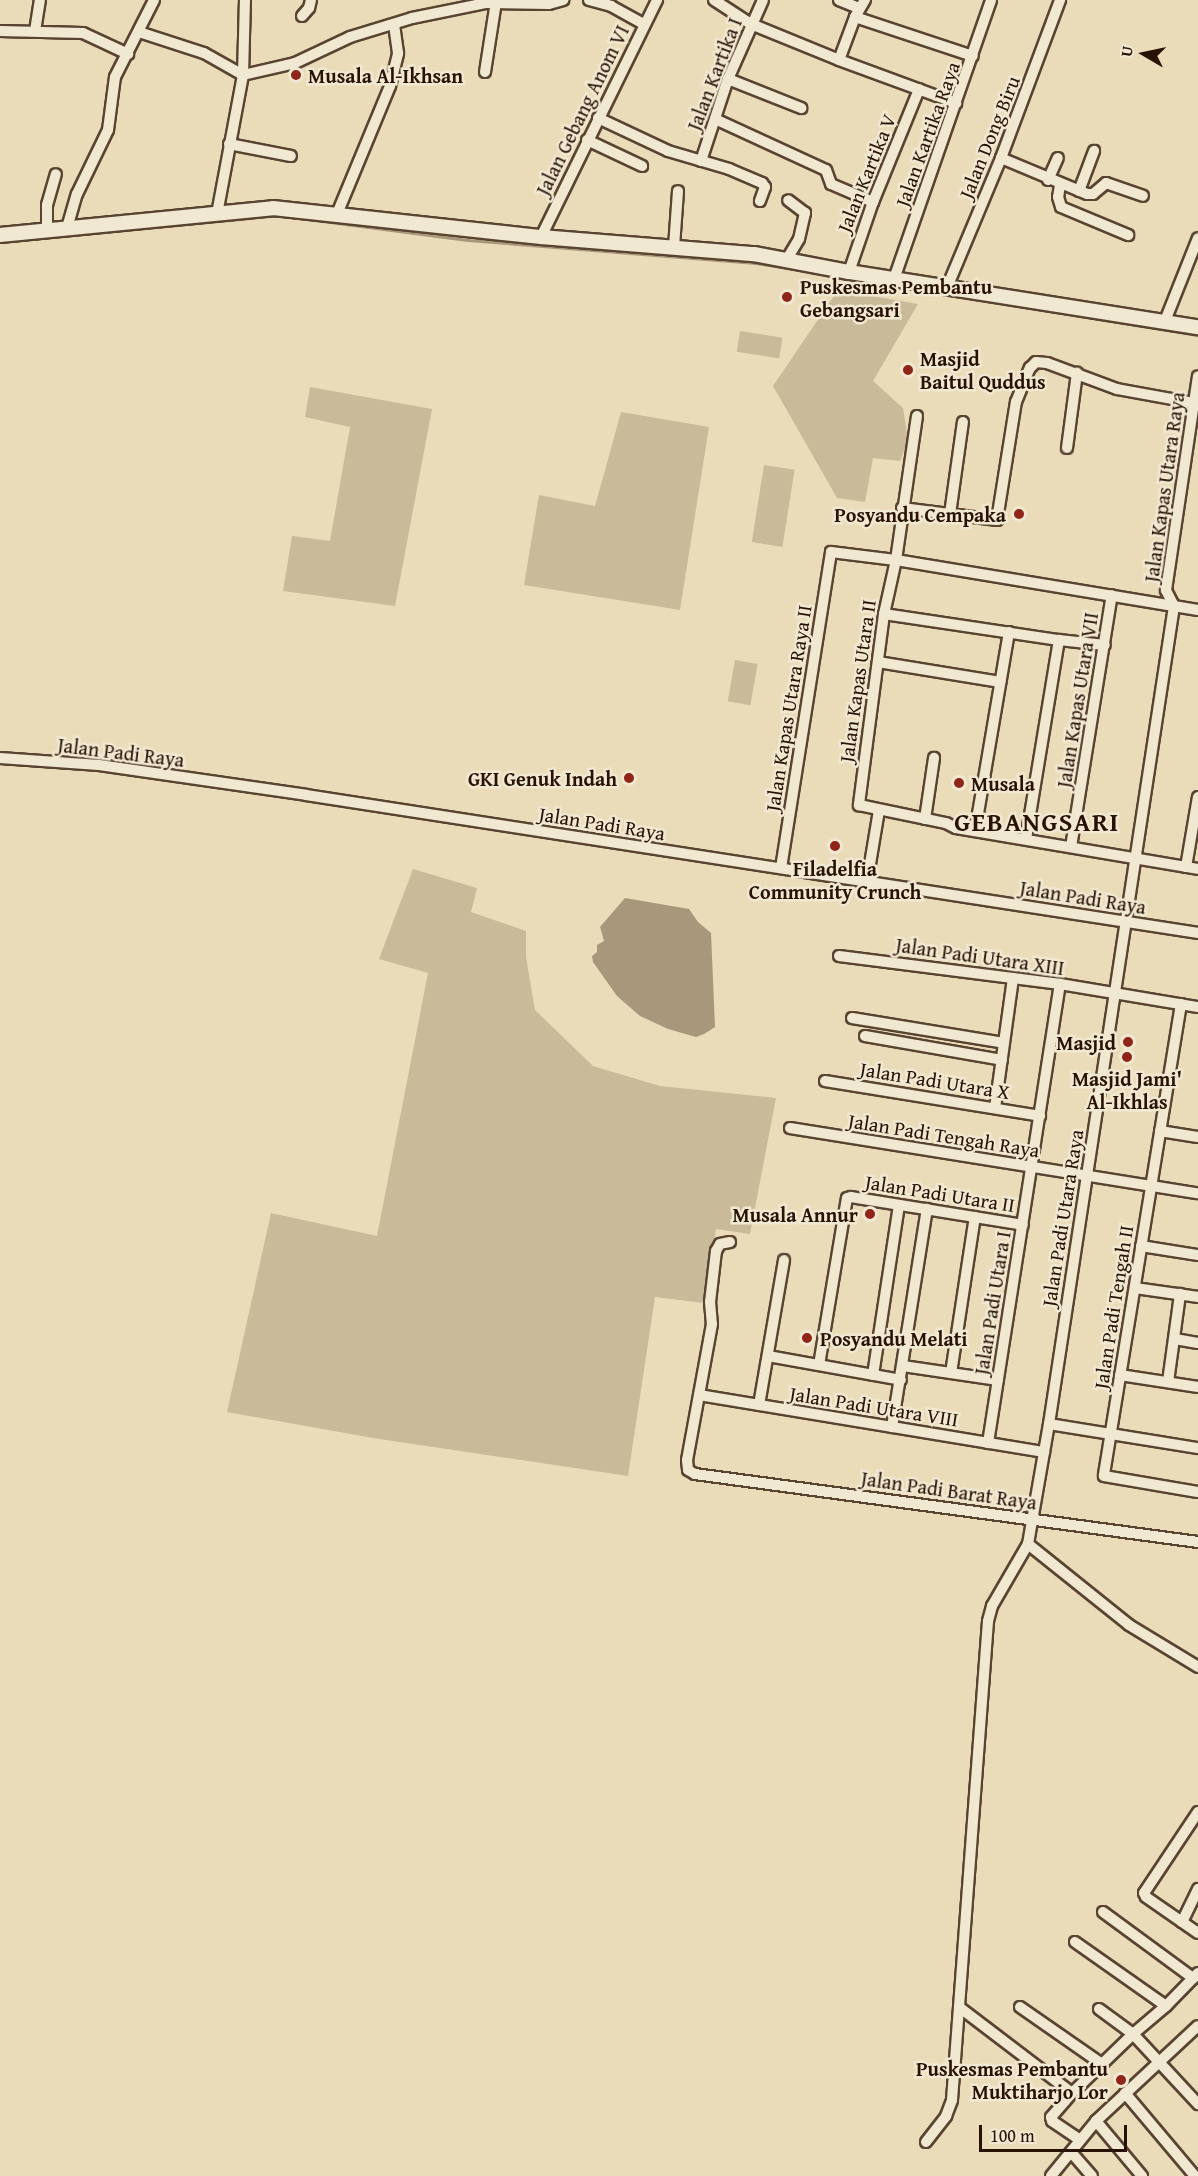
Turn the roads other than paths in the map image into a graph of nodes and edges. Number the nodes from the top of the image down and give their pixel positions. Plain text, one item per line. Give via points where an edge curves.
1 (40, 0) edge
2 (154, 0) edge
3 (245, 0) edge
4 (311, 0) edge
5 (563, 0) edge
6 (589, 0) edge
7 (657, 0) edge
8 (714, 0) edge
9 (763, 0) edge
10 (839, 0) edge
11 (991, 0) edge
12 (1060, 0) edge
13 (529, 1) edge
14 (496, 2) junction
15 (603, 2) edge
16 (860, 9) edge
17 (302, 16) dead end
18 (394, 24) junction
19 (644, 24) junction
20 (751, 24) junction
21 (0, 31) edge
22 (35, 31) junction
23 (139, 32) junction
24 (128, 54) junction
25 (973, 56) junction
26 (839, 60) junction
27 (485, 72) dead end
28 (243, 75) junction
29 (728, 79) junction
30 (919, 89) junction
31 (956, 103) junction
32 (801, 108) dead end
33 (598, 118) junction
34 (716, 120) junction
35 (587, 140) junction
36 (229, 144) junction
37 (1094, 151) dead end
38 (291, 156) dead end
39 (1001, 158) junction
40 (1058, 158) dead end
41 (701, 161) junction
42 (642, 166) dead end
43 (56, 174) dead end
44 (1048, 180) junction
45 (1060, 185) junction
46 (678, 191) dead end
47 (1079, 191) junction
48 (1143, 196) dead end
49 (788, 200) dead end
50 (760, 201) dead end
51 (873, 202) junction
52 (217, 214) junction
53 (337, 214) junction
54 (67, 228) junction
55 (46, 230) junction
56 (0, 235) edge
57 (1128, 235) dead end
58 (541, 237) junction
59 (1198, 238) edge
60 (674, 247) junction
61 (787, 260) junction
62 (849, 272) junction
63 (894, 279) junction
64 (948, 285) junction
65 (1165, 321) junction
66 (1198, 327) edge
67 (1077, 373) junction
68 (1198, 376) edge
69 (1197, 391) edge
70 (1194, 403) junction
71 (917, 416) dead end
72 (963, 422) dead end
73 (1194, 436) edge
74 (1067, 448) dead end
75 (903, 508) junction
76 (950, 514) junction
77 (896, 560) junction
78 (1112, 595) junction
79 (1174, 606) junction
80 (1198, 610) edge
81 (884, 614) junction
82 (1009, 632) junction
83 (1059, 640) junction
84 (1105, 645) junction
85 (878, 662) junction
86 (1000, 682) junction
87 (0, 758) edge
88 (934, 758) dead end
89 (1198, 797) edge
90 (879, 810) junction
91 (1196, 817) edge
92 (925, 819) junction
93 (975, 831) junction
94 (1026, 840) junction
95 (1071, 847) junction
96 (1135, 859) junction
97 (781, 868) junction
98 (1192, 868) edge
99 (867, 882) junction
100 (1126, 922) junction
101 (1198, 933) edge
102 (839, 956) dead end
103 (1012, 978) junction
104 (1060, 984) junction
105 (1115, 995) junction
106 (1181, 1004) junction
107 (1198, 1007) edge
108 (852, 1018) dead end
109 (935, 1031) junction
110 (865, 1036) dead end
111 (1004, 1043) junction
112 (932, 1047) junction
113 (1002, 1060) junction
114 (825, 1081) dead end
115 (995, 1108) junction
116 (1040, 1116) junction
117 (790, 1128) dead end
118 (1160, 1131) junction
119 (1198, 1137) edge
120 (1031, 1168) junction
121 (1087, 1177) junction
122 (1151, 1185) junction
123 (1198, 1193) edge
124 (899, 1205) junction
125 (927, 1209) junction
126 (975, 1217) junction
127 (1023, 1225) junction
128 (730, 1242) dead end
129 (1141, 1246) junction
130 (1198, 1255) edge
131 (784, 1260) dead end
132 (1135, 1288) junction
133 (1180, 1294) junction
134 (1198, 1297) edge
135 (1175, 1339) junction
136 (1198, 1343) edge
137 (768, 1356) junction
138 (819, 1365) junction
139 (903, 1366) junction
140 (951, 1373) junction
141 (873, 1375) junction
142 (1120, 1375) junction
143 (901, 1380) junction
144 (998, 1380) junction
145 (1168, 1383) junction
146 (1198, 1387) edge
147 (699, 1395) junction
148 (759, 1405) junction
149 (1049, 1424) junction
150 (892, 1427) junction
151 (1111, 1434) junction
152 (988, 1443) junction
153 (1198, 1448) edge
154 (1044, 1452) junction
155 (1198, 1491) edge
156 (1031, 1525) junction
157 (1198, 1542) edge
158 (1028, 1544) junction
159 (1198, 1667) edge
160 (1198, 1812) edge
161 (1198, 1889) edge
162 (1103, 1912) dead end
163 (1182, 1922) junction
164 (1198, 1933) edge
165 (1075, 1942) dead end
166 (1195, 1975) edge
167 (1166, 2006) junction
168 (960, 2007) junction
169 (1020, 2007) dead end
170 (1099, 2009) dead end
171 (1198, 2026) edge
172 (1133, 2034) junction
173 (1160, 2061) junction
174 (1102, 2064) junction
175 (1072, 2093) junction
176 (1125, 2093) junction
177 (1198, 2104) edge
178 (1096, 2121) junction
179 (1080, 2140) junction
180 (926, 2142) dead end
181 (1071, 2152) junction
182 (1051, 2176) edge
183 (1092, 2176) edge
184 (1142, 2176) edge
185 (1195, 2176) edge

1 - 22 street
2 - 23 street
3 - 28 street
4 - 17 street
5 - 13 street via 549,4
6 - 15 street
7 - 19 street, Jalan Gebang Anom VI
8 - 20 street
9 - 20 street, Jalan Kartika I
10 - 16 street
11 - 25 street, Jalan Kartika Raya
12 - 39 street, Jalan Dong Biru
13 - 14 street
14 - 18 street
14 - 27 street
15 - 19 street
16 - 25 street
16 - 26 street
18 - 28 street via 350,38 295,63
18 - 53 street via 398,53 390,86
19 - 33 street, Jalan Gebang Anom VI
20 - 26 street
20 - 29 street, Jalan Kartika I
21 - 22 street
22 - 24 street via 87,34
23 - 24 street
23 - 28 street via 204,53
24 - 54 street via 112,84 108,130 76,194
25 - 31 street, Jalan Kartika Raya
26 - 30 street
28 - 36 street
29 - 32 street
29 - 34 street, Jalan Kartika I
30 - 31 street
30 - 51 street, Jalan Kartika V
31 - 63 street, Jalan Kartika Raya
33 - 35 street, Jalan Gebang Anom VI
33 - 41 street via 668,151
34 - 41 street, Jalan Kartika I
34 - 51 street via 826,170 831,184
35 - 42 street
35 - 58 street, Jalan Gebang Anom VI
36 - 38 street
36 - 52 street
37 - 47 street
39 - 44 street
39 - 64 street, Jalan Dong Biru
40 - 44 street
41 - 50 street via 762,183 765,187
43 - 55 street via 47,205
44 - 45 street
45 - 47 street
45 - 57 street via 1061,207
46 - 60 street
47 - 48 street via 1093,194 1109,183
49 - 61 street via 805,213 800,235
51 - 62 street, Jalan Kartika V
52 - 53 street via 273,208
52 - 54 street
53 - 58 street
54 - 55 street
55 - 56 street
58 - 60 street
59 - 65 street
60 - 61 street
61 - 62 street
62 - 63 street
63 - 64 street
64 - 65 street
65 - 66 street
67 - 70 street via 1117,389
67 - 74 street
67 - 76 street via 1040,361 1033,363 1017,402 998,517 994,521
68 - 69 street, Jalan Kapas Utara Raya
69 - 70 street, Jalan Kapas Utara Raya
70 - 73 street, Jalan Kapas Utara Raya
71 - 75 street, Jalan Kapas Utara II
72 - 76 street
73 - 79 street, Jalan Kapas Utara Raya via 1166,590
75 - 76 street
75 - 77 street, Jalan Kapas Utara II
77 - 78 street
77 - 81 street, Jalan Kapas Utara II
77 - 97 street, Jalan Kapas Utara Raya II via 831,552
78 - 79 street
78 - 84 street, Jalan Kapas Utara VII
79 - 80 street
79 - 96 street, Jalan Kapas Utara Raya
81 - 82 street
81 - 85 street, Jalan Kapas Utara II
82 - 83 street
82 - 86 street
83 - 84 street
83 - 94 street
84 - 95 street, Jalan Kapas Utara VII
85 - 86 street
85 - 90 street, Jalan Kapas Utara II via 859,802 861,807
86 - 93 street
87 - 97 street, Jalan Padi Raya via 99,765
88 - 92 street
89 - 91 street
90 - 92 street
90 - 99 street
91 - 98 street
92 - 93 street
93 - 94 street
94 - 95 street
95 - 96 street
96 - 98 street
96 - 100 street, Jalan Kapas Utara Raya
97 - 99 street, Jalan Padi Raya
99 - 100 street, Jalan Padi Raya
100 - 101 street, Jalan Padi Raya
100 - 105 street, Jalan Padi Utara Raya
102 - 103 street, Jalan Padi Utara XIII
103 - 104 street, Jalan Padi Utara XIII
103 - 111 street
104 - 105 street, Jalan Padi Utara XIII
104 - 116 street, Jalan Padi Utara I
105 - 106 street, Jalan Padi Utara XIII
105 - 121 street, Jalan Padi Utara Raya
106 - 107 street, Jalan Padi Utara XIII
106 - 118 street, Jalan Padi Tengah II
108 - 109 street
109 - 111 street
109 - 112 street
110 - 112 street
111 - 113 street
112 - 113 street
113 - 115 street
114 - 115 street, Jalan Padi Utara X
115 - 116 street, Jalan Padi Utara X
116 - 120 street, Jalan Padi Utara I
117 - 120 street, Jalan Padi Tengah Raya
118 - 119 street
118 - 122 street, Jalan Padi Tengah II
120 - 121 street, Jalan Padi Tengah Raya
120 - 127 street, Jalan Padi Utara I
121 - 122 street, Jalan Padi Tengah Raya
121 - 149 street, Jalan Padi Utara Raya
122 - 123 street, Jalan Padi Tengah Raya
122 - 129 street, Jalan Padi Tengah II
124 - 125 street, Jalan Padi Utara II
124 - 138 street, Jalan Padi Utara II via 851,1197 846,1203
124 - 141 street
125 - 126 street, Jalan Padi Utara II
125 - 139 street
126 - 127 street, Jalan Padi Utara II
126 - 140 street
127 - 144 street, Jalan Padi Utara I
128 - 147 street via 720,1244 716,1251 711,1324
129 - 130 street
129 - 132 street, Jalan Padi Tengah II
131 - 137 street
132 - 133 street
132 - 142 street, Jalan Padi Tengah II
133 - 134 street
133 - 135 street
135 - 136 street
135 - 145 street
137 - 138 street
137 - 148 street
138 - 141 street
139 - 140 street
139 - 143 street
140 - 144 street
141 - 143 street
142 - 145 street
142 - 151 street, Jalan Padi Tengah II
143 - 150 street
144 - 152 street, Jalan Padi Utara I
145 - 146 street
147 - 148 street, Jalan Padi Utara VIII
147 - 156 street, Jalan Padi Barat Raya via 687,1460 688,1470 695,1474
148 - 150 street, Jalan Padi Utara VIII
149 - 151 street
149 - 154 street, Jalan Padi Utara Raya
150 - 152 street, Jalan Padi Utara VIII
151 - 153 street
151 - 155 street, Jalan Padi Tengah II via 1104,1476
152 - 154 street, Jalan Padi Utara VIII
154 - 156 street, Jalan Padi Utara Raya
156 - 157 street, Jalan Padi Barat Raya
156 - 158 street, Jalan Padi Utara Raya
158 - 159 street via 1129,1625
158 - 168 street via 992,1606 988,1621
160 - 163 street via 1144,1891 1146,1897
161 - 163 street
162 - 166 street
163 - 164 street
165 - 167 street
166 - 167 street
167 - 172 street
168 - 175 street
168 - 180 street via 952,2100 946,2116
169 - 174 street
170 - 172 street
171 - 173 street
172 - 173 street
172 - 174 street
173 - 176 street
173 - 177 street
174 - 175 street
175 - 179 street via 1051,2117 1056,2125
176 - 178 street
176 - 185 street
178 - 179 street
178 - 184 street
179 - 181 street
181 - 182 street
181 - 183 street

